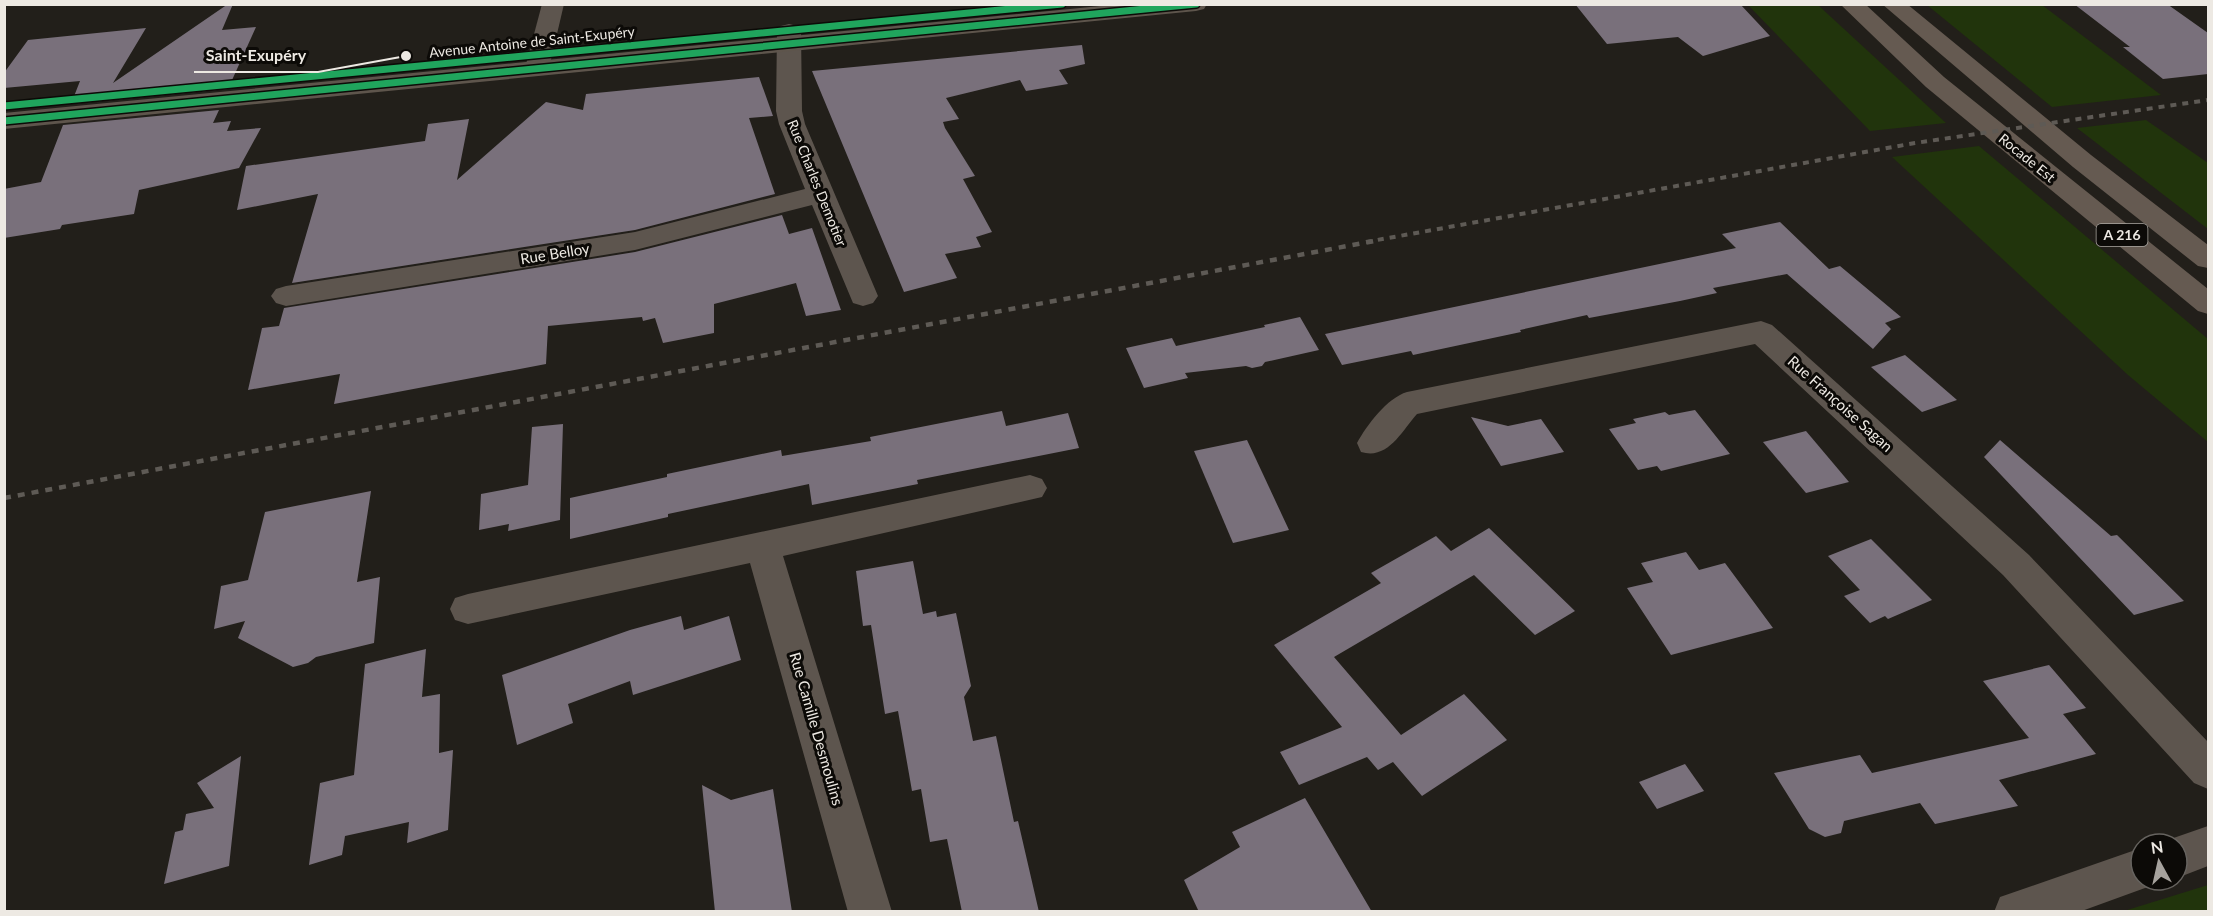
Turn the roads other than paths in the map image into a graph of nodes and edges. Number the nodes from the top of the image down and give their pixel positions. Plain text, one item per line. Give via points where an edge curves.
1 (553, 4) edge
2 (1062, 4) edge
3 (1196, 4) edge
4 (1851, 4) edge
5 (1893, 4) edge
6 (1127, 8) edge
7 (789, 37) junction
8 (539, 62) junction
9 (4, 106) edge
10 (4, 121) edge
11 (820, 194) junction
12 (2208, 259) edge
13 (286, 296) dead end
14 (863, 296) dead end
15 (2208, 304) edge
16 (1373, 443) dead end
17 (1030, 488) dead end
18 (763, 546) junction
19 (468, 609) dead end
20 (2208, 770) edge
21 (2208, 846) edge
22 (2189, 852) edge
23 (2129, 873) edge
24 (870, 912) edge
25 (2015, 912) edge

1 - 8 street
2 - 7 main road, Avenue Antoine de Saint-Exupéry
3 - 6 main road, Avenue Antoine de Saint-Exupéry
4 - 15 highway, Rocade Est / A 216 via 1935,82
5 - 12 highway, A 216 via 2082,161
6 - 7 main road, Avenue Antoine de Saint-Exupéry
7 - 8 main road, Avenue Antoine de Saint-Exupéry
7 - 11 street, Rue Charles Demotier via 789,111
8 - 9 main road, Avenue Antoine de Saint-Exupéry
8 - 10 main road, Avenue Antoine de Saint-Exupéry
11 - 13 street, Rue Belloy via 635,241
11 - 14 street, Rue Charles Demotier
16 - 20 street, Rue Françoise Sagan via 1407,404 1761,332 2016,565
17 - 18 street
18 - 19 street
18 - 24 street, Rue Camille Desmoulins
21 - 22 street
23 - 25 street

